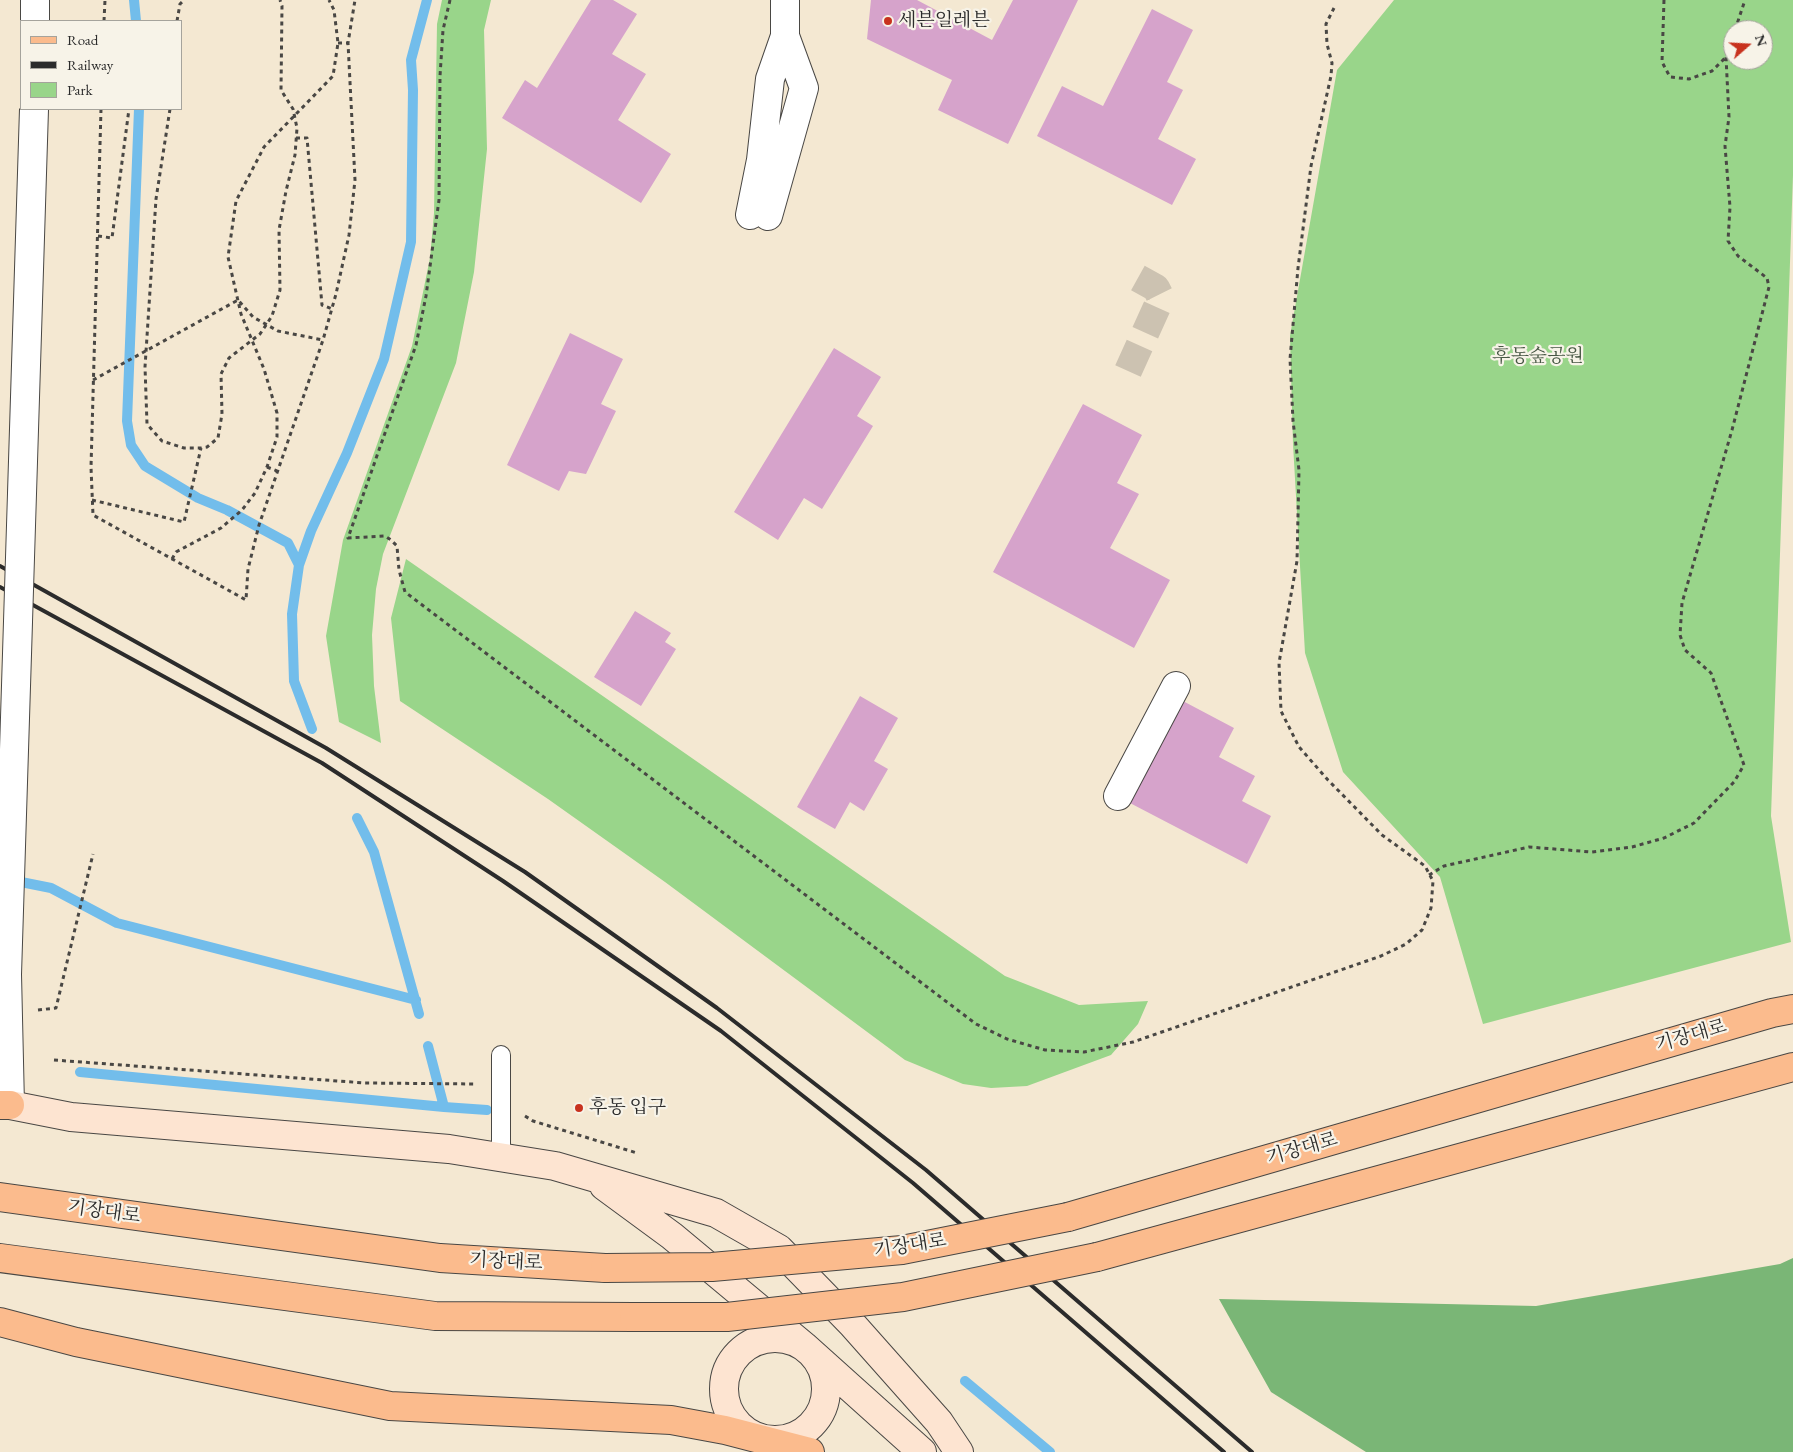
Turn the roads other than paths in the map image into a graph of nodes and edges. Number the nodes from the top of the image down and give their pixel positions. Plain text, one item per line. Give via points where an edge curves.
1 (35, 0) edge
2 (785, 0) edge
3 (35, 20) edge
4 (34, 110) edge
5 (759, 215) dead end
6 (1176, 686) dead end
7 (1118, 796) dead end
8 (1793, 1009) edge
9 (501, 1055) dead end
10 (1793, 1067) edge
11 (5, 1105) edge
12 (501, 1157) junction
13 (589, 1175) junction
14 (0, 1197) edge
15 (0, 1258) edge
16 (738, 1292) junction
17 (0, 1322) edge
18 (804, 1346) junction
19 (738, 1353) junction
20 (762, 1439) junction
21 (810, 1452) edge
22 (922, 1452) edge
23 (959, 1452) edge

1 - 3 street
2 - 5 street via 785,36 770,79
4 - 11 street, bridge
6 - 7 street
8 - 14 main road, 기장대로, bridge via 1068,1217 902,1250 712,1267 605,1268 440,1258
9 - 12 lane
10 - 15 main road, bridge via 1097,1257 903,1297 727,1317 436,1316
11 - 12 main road via 71,1117 450,1149
12 - 13 main road
13 - 16 main road via 672,1236
13 - 23 main road via 716,1213 779,1249 939,1422
16 - 18 main road
16 - 19 main road via 745,1323
17 - 20 main road via 76,1342 390,1406 671,1420
18 - 19 main road via 788,1339 770,1337 752,1342
18 - 20 main road via 817,1358 825,1375 827,1392 824,1407 806,1431 777,1441
18 - 22 main road
19 - 20 main road via 728,1368 724,1397 737,1424
20 - 21 main road

